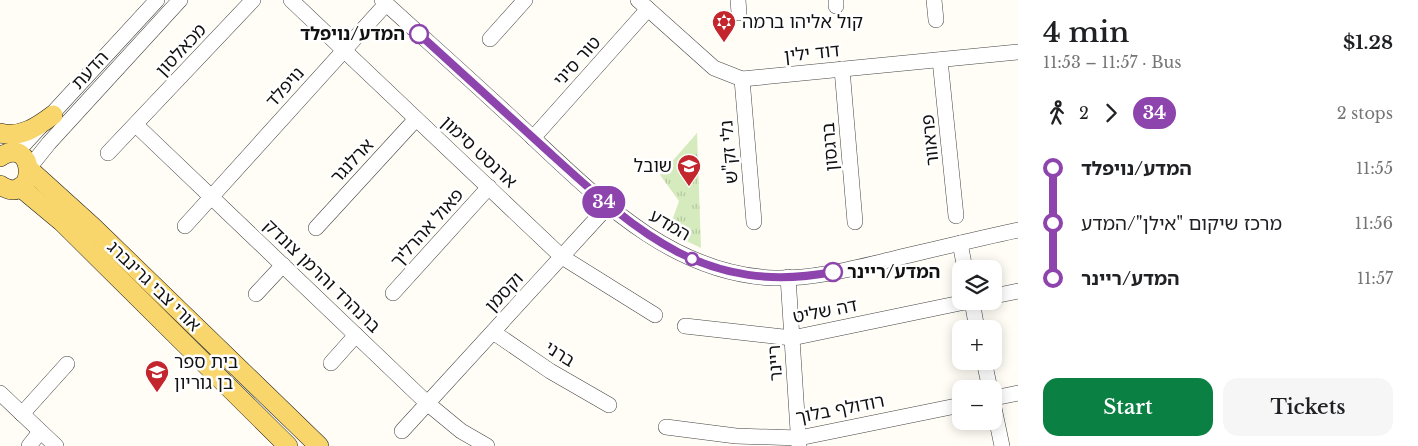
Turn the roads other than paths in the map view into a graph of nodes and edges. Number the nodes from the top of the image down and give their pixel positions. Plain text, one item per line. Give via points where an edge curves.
1 (157, 0) edge
2 (180, 0) edge
3 (253, 0) edge
4 (291, 0) edge
5 (525, 0) edge
6 (934, 0) edge
7 (384, 2) edge
8 (643, 4) edge
9 (936, 20) dead end
10 (490, 39) dead end
11 (344, 50) junction
12 (1018, 52) edge
13 (940, 60) junction
14 (842, 69) junction
15 (742, 79) junction
16 (53, 115) junction
17 (416, 119) junction
18 (136, 125) junction
19 (0, 133) edge
20 (533, 138) junction
21 (7, 152) edge
22 (108, 153) dead end
23 (29, 169) junction
24 (489, 187) junction
25 (8, 190) edge
26 (211, 196) junction
27 (608, 206) junction
28 (956, 216) dead end
29 (754, 222) dead end
30 (855, 222) dead end
31 (184, 226) dead end
32 (316, 228) dead end
33 (1018, 230) edge
34 (960, 243) junction
35 (562, 257) junction
36 (963, 260) edge
37 (283, 265) junction
38 (788, 278) junction
39 (1018, 291) edge
40 (256, 294) dead end
41 (394, 294) dead end
42 (1002, 294) edge
43 (952, 305) edge
44 (655, 315) dead end
45 (685, 326) dead end
46 (493, 332) junction
47 (356, 335) junction
48 (792, 338) junction
49 (67, 364) dead end
50 (331, 364) dead end
51 (0, 393) edge
52 (1018, 393) edge
53 (1002, 396) edge
54 (427, 403) junction
55 (609, 405) dead end
56 (952, 407) edge
57 (22, 414) junction
58 (666, 427) dead end
59 (999, 430) edge
60 (402, 431) dead end
61 (40, 432) junction
62 (799, 442) edge
63 (28, 446) edge
64 (56, 446) edge
65 (288, 446) edge
66 (319, 446) edge
67 (487, 446) edge
68 (1002, 446) edge

1 - 16 street, הדעת
2 - 23 street, הדעת
3 - 18 street, מכאלסון
4 - 11 street, ארנסט סימון
5 - 10 street
6 - 9 street
7 - 11 street, נויפלד
7 - 20 street, המדע
8 - 15 street, דוד ילין via 714,68
8 - 20 street, טור סיני
11 - 17 street, ארנסט סימון
11 - 26 street, נויפלד
12 - 13 street, דוד ילין
13 - 14 street, דוד ילין
13 - 28 street, פראוור
14 - 15 street, דוד ילין
14 - 30 street, ברגסון
15 - 29 street, נלי זק"ש
16 - 19 main road via 26,132
16 - 21 street, הדעת
17 - 24 street, ארנסט סימון
17 - 32 street, ארלנגר
18 - 22 street, מכאלסון
18 - 26 street, ברנהרד והרמן צונדק
20 - 27 street, המדע
21 - 23 main road, אורי צבי גרינברג via 24,158
23 - 25 main road via 27,180
23 - 66 main road, אורי צבי גרינברג via 100,233
24 - 35 street, ארנסט סימון
24 - 41 street, פאול אהרליך
25 - 65 main road, אורי צבי גרינברג via 62,222
26 - 31 street, נויפלד
26 - 37 street, ברנהרד והרמן צונדק
27 - 35 street, וקסמן
27 - 38 street, המדע via 645,233 702,263 740,274
33 - 34 street, המדע
34 - 36 street
34 - 38 street, המדע via 850,269
35 - 44 street, ארנסט סימון
35 - 46 street, וקסמן
37 - 40 street
37 - 47 street, ברנהרד והרמן צונדק
38 - 48 street, ריינר
39 - 42 street
43 - 48 street, דה שליט
45 - 48 street, דה שליט
46 - 54 street, וקסמן
46 - 55 street, ברני via 550,371
47 - 50 street
47 - 54 street, ברנהרד והרמן צונדק
48 - 62 street, ריינר
49 - 57 street
51 - 57 street
52 - 53 street
54 - 60 street, וקסמן
54 - 67 street, ברנהרד והרמן צונדק via 461,431
56 - 62 street, רודולף בלוך
57 - 61 street
58 - 62 street, רודולף בלוך
59 - 68 street
61 - 63 street
61 - 64 street

